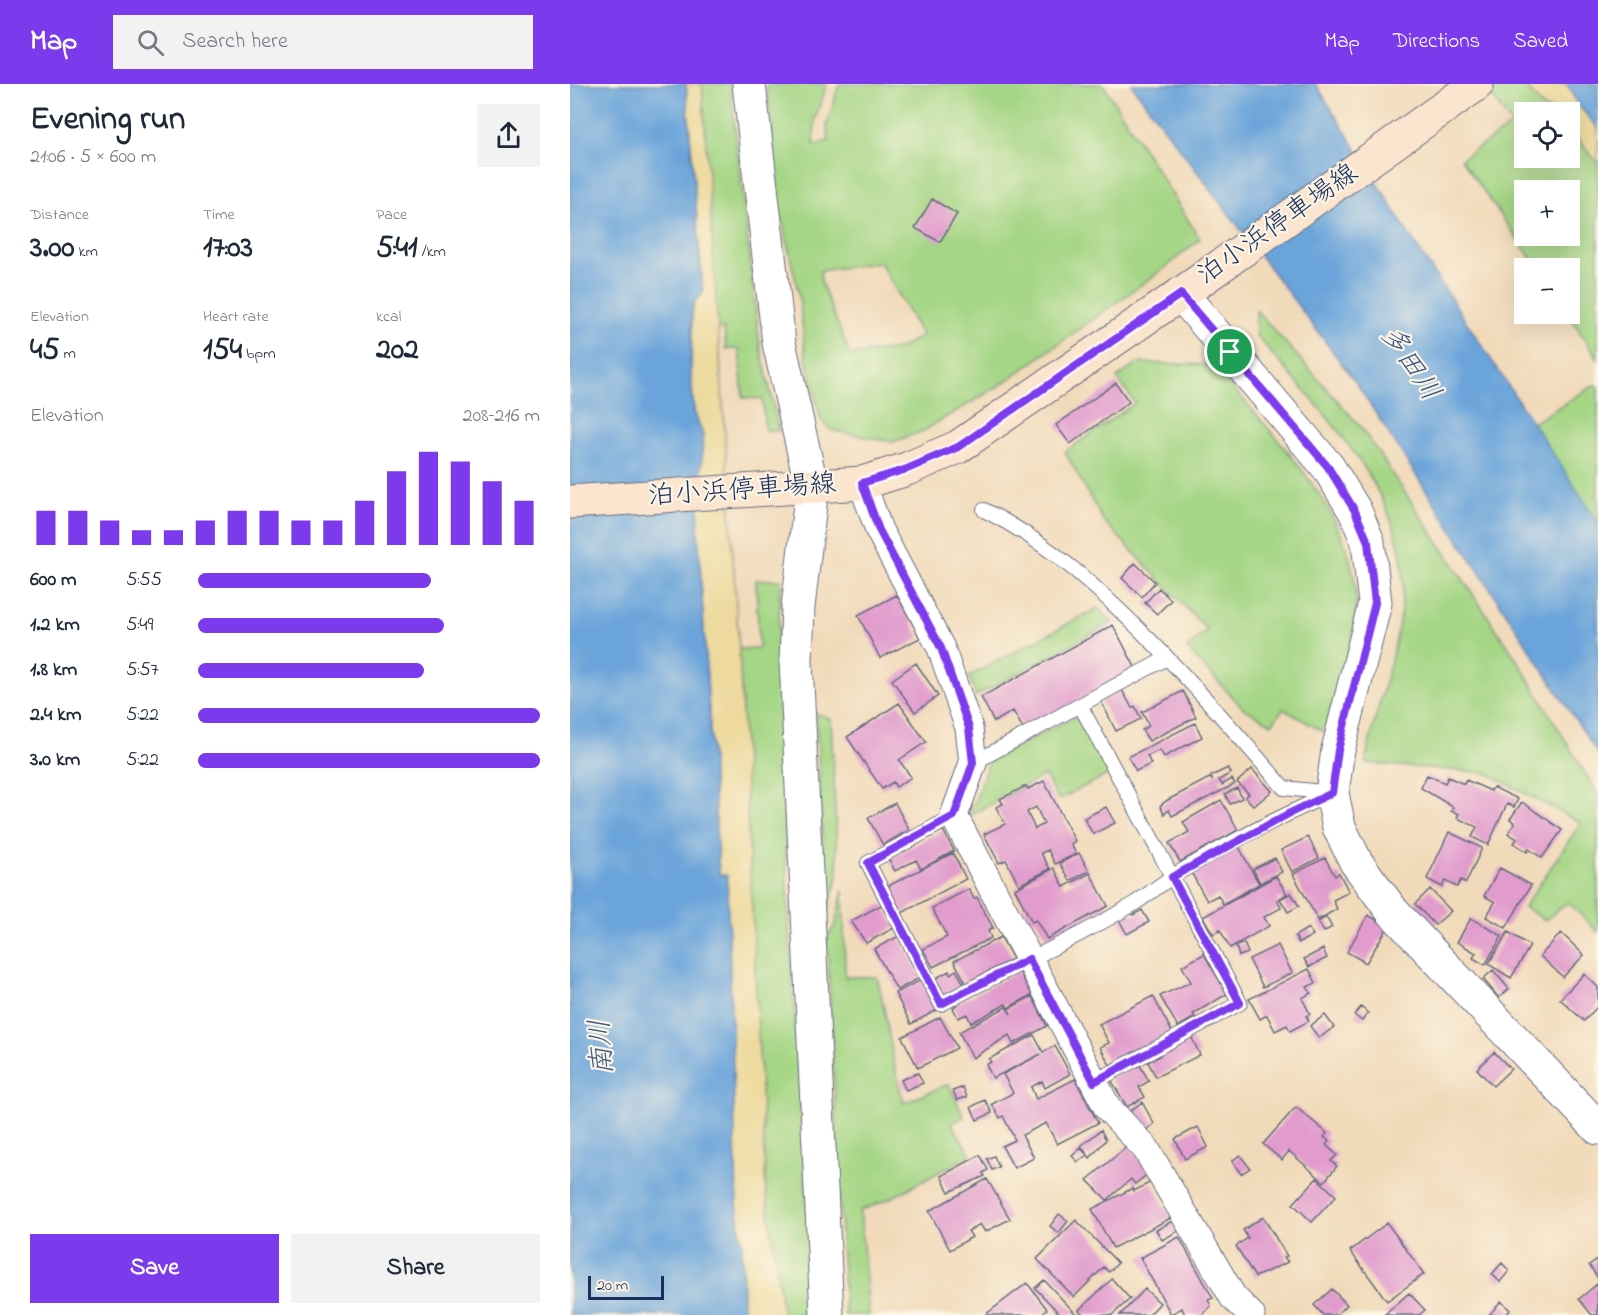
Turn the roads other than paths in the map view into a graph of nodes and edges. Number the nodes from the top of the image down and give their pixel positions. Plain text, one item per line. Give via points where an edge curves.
1 (750, 84) edge
2 (1477, 84) edge
3 (1181, 294) junction
4 (862, 483) junction
5 (812, 488) junction
6 (570, 502) edge
7 (984, 510) dead end
8 (1167, 658) junction
9 (1080, 705) junction
10 (973, 763) junction
11 (1332, 793) junction
12 (954, 816) junction
13 (1172, 877) junction
14 (1029, 959) junction
15 (1094, 1082) junction
16 (1598, 1128) edge
17 (1234, 1309) edge
18 (827, 1315) edge

1 - 5 street via 779,343
2 - 3 main road, 泊小浜停車場線
3 - 4 main road, 泊小浜停車場線 via 958,447
3 - 11 street via 1328,467 1355,511 1368,542 1375,603 1338,750
4 - 5 main road, 泊小浜停車場線
4 - 10 street via 879,530 941,648 969,728
5 - 6 main road, 泊小浜停車場線
5 - 18 street via 796,661
7 - 8 lane via 1016,526 1062,558 1096,586
8 - 9 lane
8 - 11 lane via 1214,705 1284,788
9 - 10 lane
9 - 13 lane
10 - 12 street
11 - 13 lane
11 - 16 street via 1339,827 1356,862 1393,912
12 - 14 street
12 - 14 lane via 868,863 941,1004
13 - 14 lane via 1132,904
13 - 15 lane via 1240,1003
14 - 15 street
15 - 17 street via 1107,1107 1146,1149

